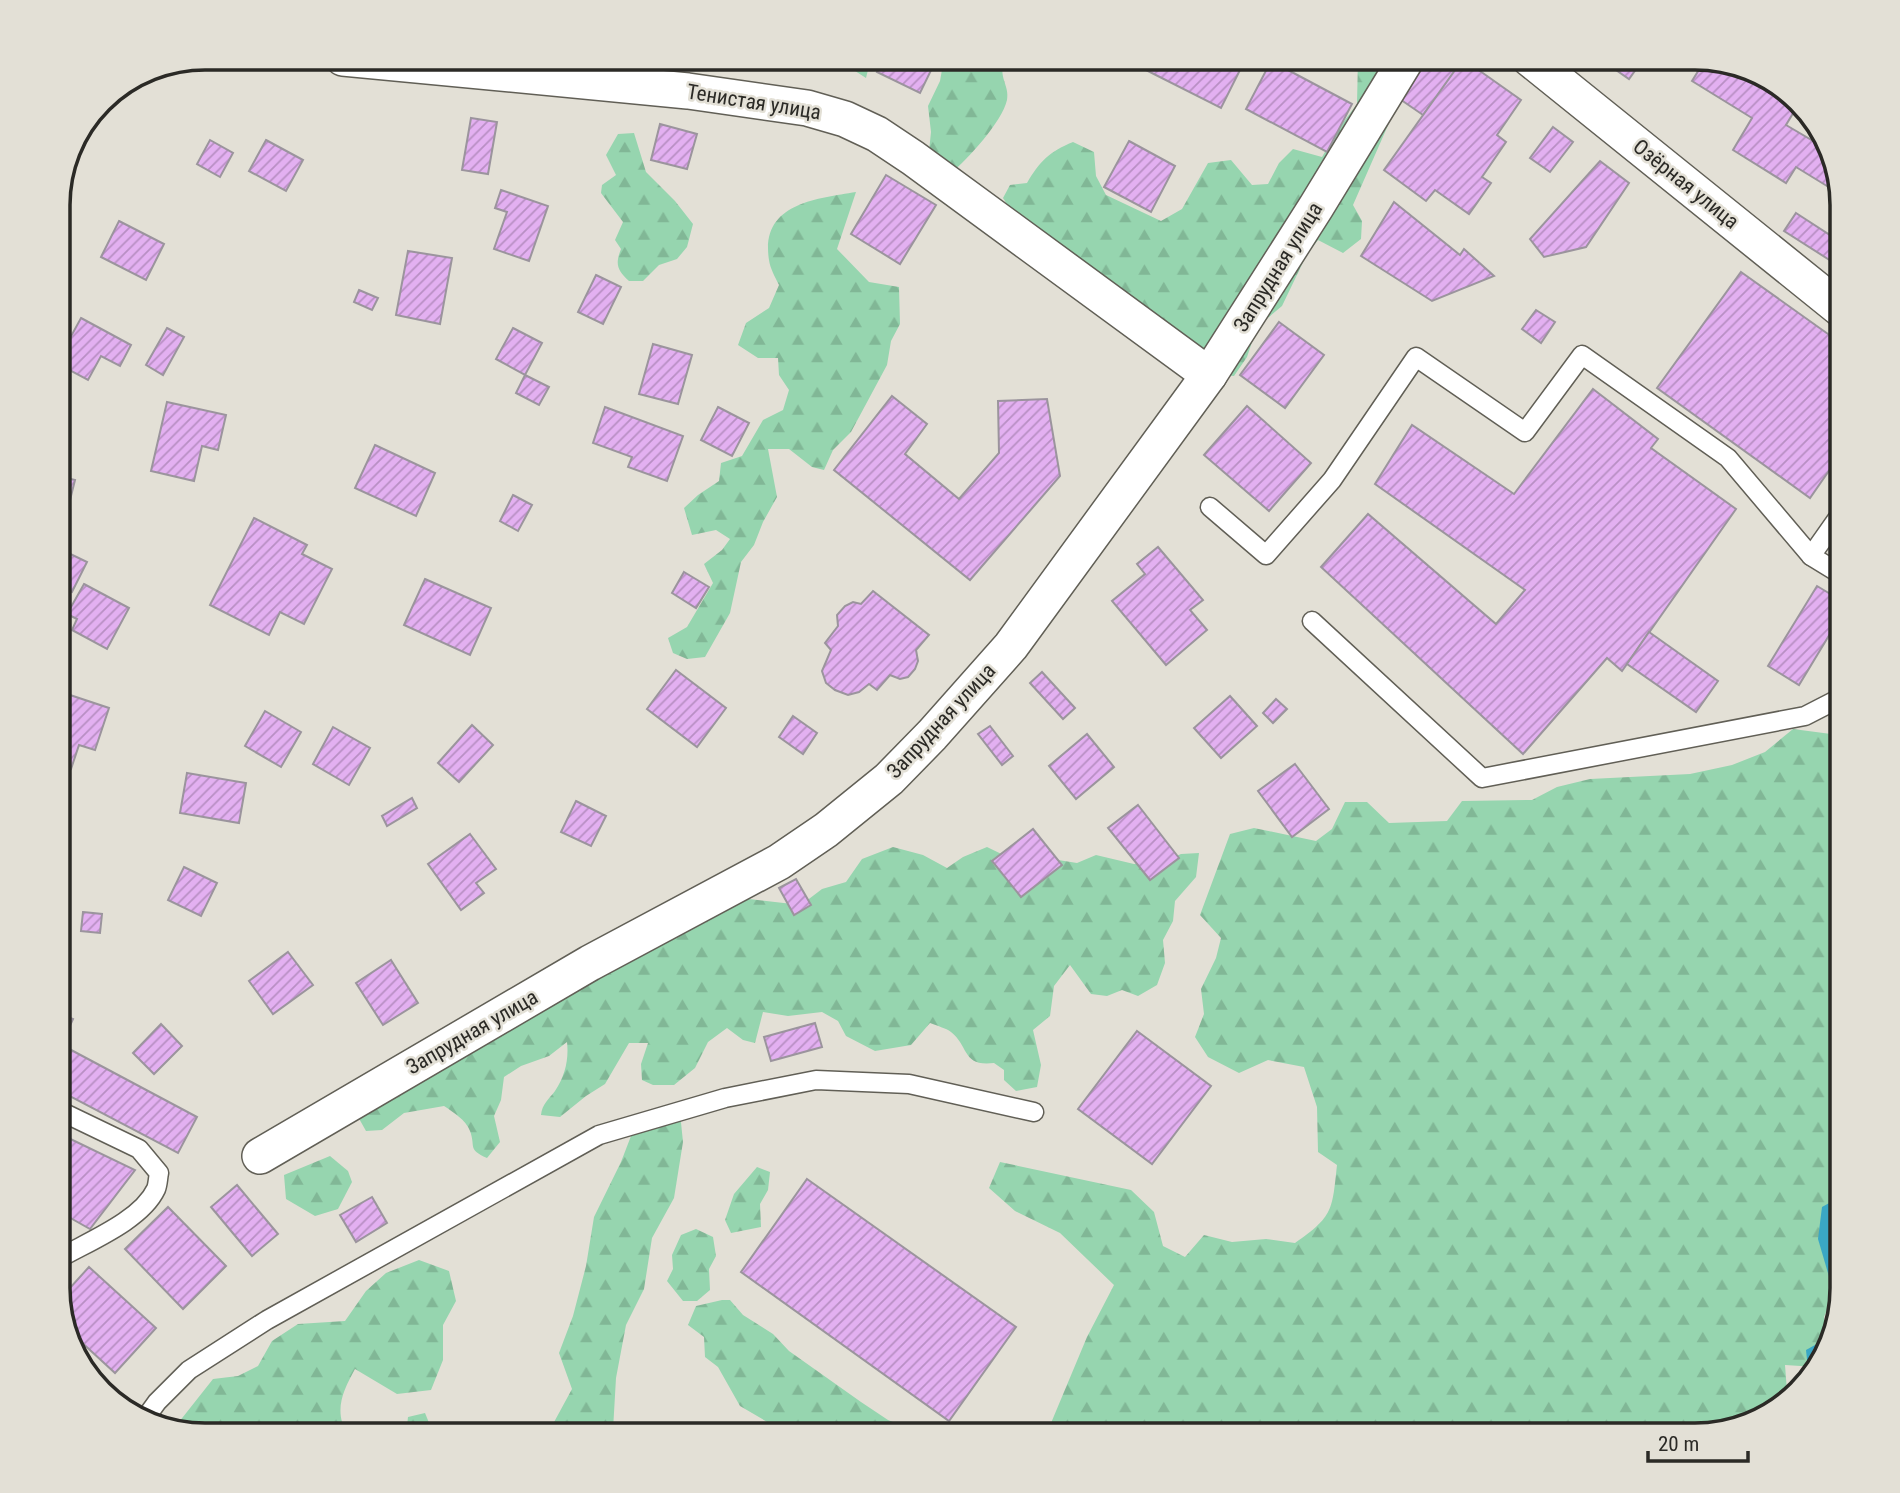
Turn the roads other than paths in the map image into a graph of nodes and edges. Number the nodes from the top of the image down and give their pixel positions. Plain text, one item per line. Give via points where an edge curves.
1 (467, 70) edge
2 (1400, 70) edge
3 (1544, 70) edge
4 (1830, 300) edge
5 (1209, 375) junction
6 (1210, 507) dead end
7 (1830, 529) edge
8 (1811, 556) junction
9 (1830, 568) edge
10 (1312, 621) dead end
11 (1830, 703) edge
12 (1034, 1112) dead end
13 (70, 1116) edge
14 (260, 1156) dead end
15 (70, 1252) edge
16 (150, 1411) edge

1 - 5 street, Тенистая улица via 723,95 807,107 845,119 913,158
2 - 5 street, Запрудная улица
3 - 4 street, Озёрная улица
5 - 14 street, Запрудная улица via 1011,646 889,779 779,862 586,966
6 - 8 lane via 1266,555 1332,480 1416,357 1525,432 1582,355 1728,458
7 - 8 lane
8 - 9 lane
10 - 11 lane via 1482,778 1805,716
12 - 16 lane via 909,1084 816,1080 725,1098 598,1135 267,1320 189,1370
13 - 15 lane via 139,1149 159,1172 156,1189 139,1209

